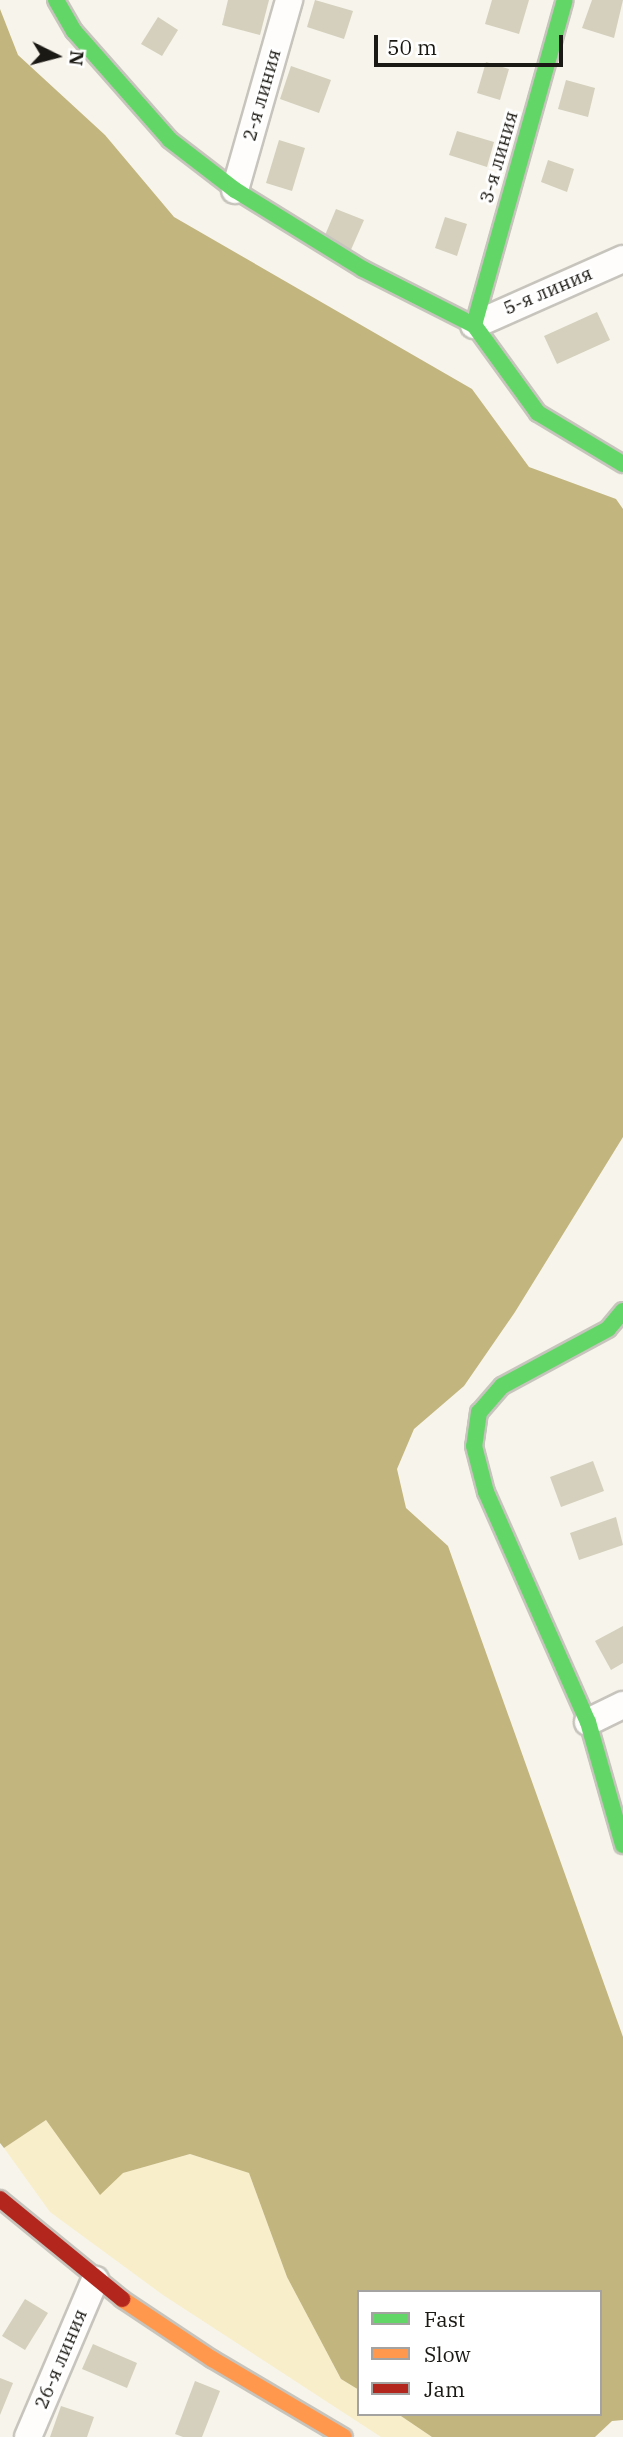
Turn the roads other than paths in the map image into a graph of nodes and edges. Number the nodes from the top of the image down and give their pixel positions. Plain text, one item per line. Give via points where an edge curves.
1 (55, 0) edge
2 (289, 0) edge
3 (565, 0) edge
4 (235, 190) junction
5 (623, 259) edge
6 (474, 325) junction
7 (623, 464) edge
8 (618, 1329) edge
9 (623, 1705) edge
10 (588, 1722) junction
11 (623, 1845) edge
12 (0, 2199) edge
13 (94, 2280) junction
14 (312, 2428) edge
15 (27, 2437) edge
16 (344, 2437) edge

1 - 4 street via 74,31 170,140
2 - 4 street, 2-я линия
3 - 6 street, 3-я линия
4 - 6 street via 363,269
5 - 6 street, 5-я линия
6 - 7 street via 538,413
8 - 10 street via 502,1386 479,1412 474,1446 486,1492
9 - 10 street
10 - 11 street
12 - 13 street
13 - 14 street
13 - 15 street, 26-я линия
14 - 16 street

